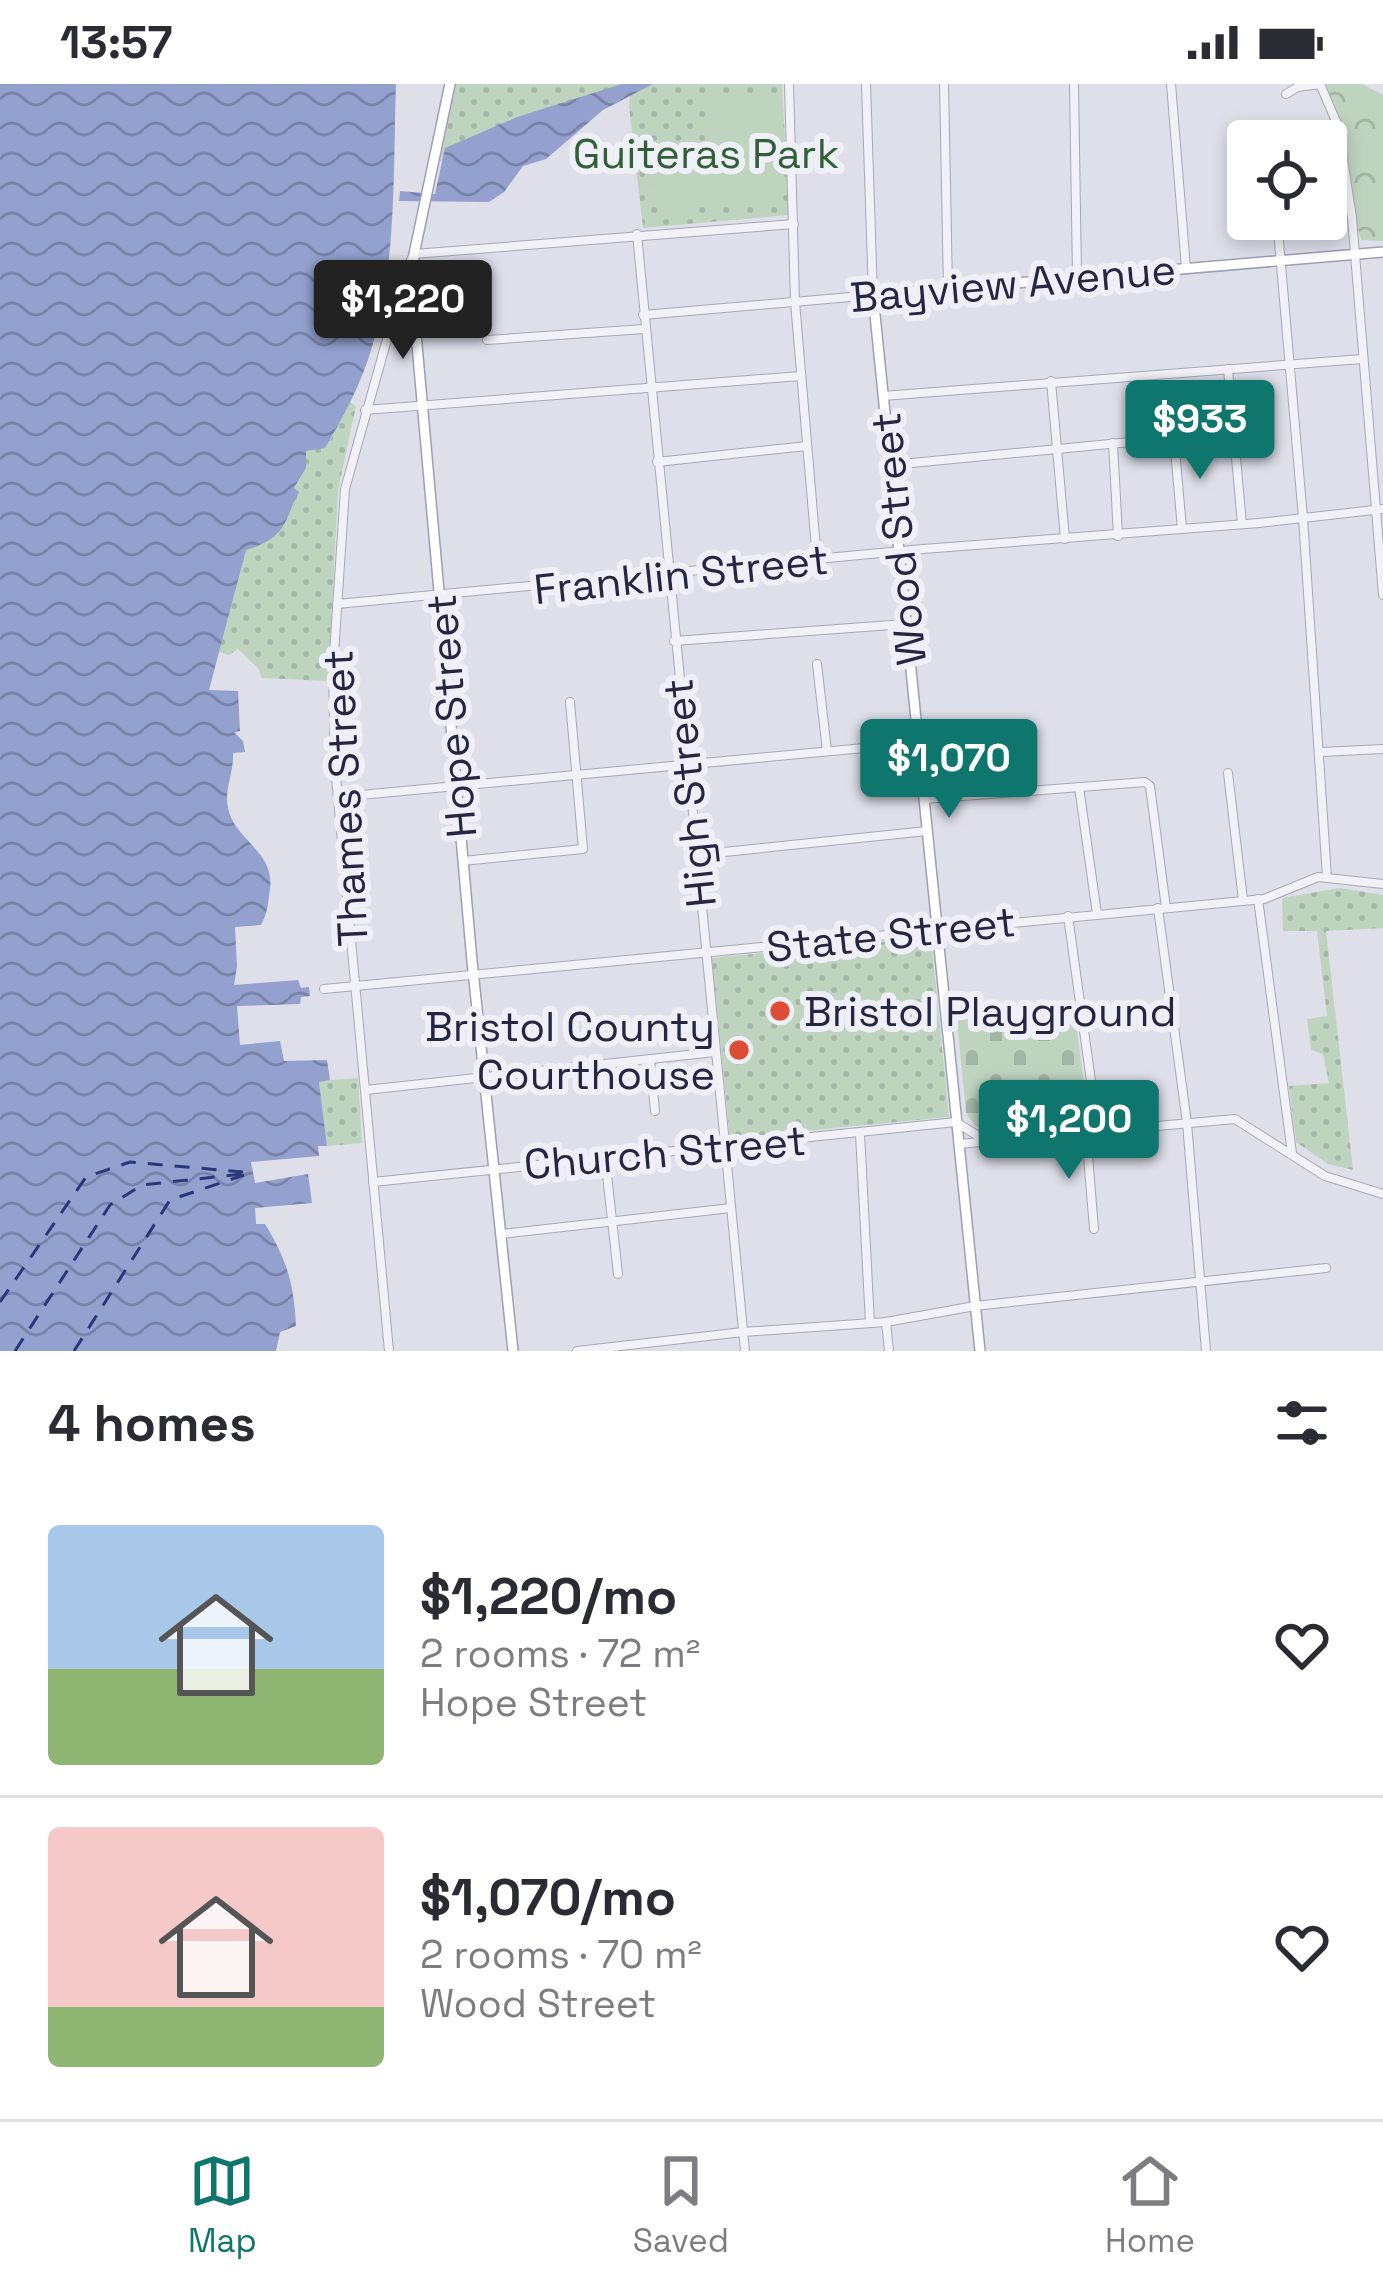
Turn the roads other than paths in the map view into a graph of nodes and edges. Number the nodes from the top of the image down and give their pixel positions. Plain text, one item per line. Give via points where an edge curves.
1 (450, 84) edge
2 (789, 84) edge
3 (866, 84) edge
4 (944, 84) edge
5 (1074, 84) edge
6 (1172, 84) edge
7 (1320, 84) edge
8 (1286, 94) dead end
9 (794, 224) junction
10 (637, 235) junction
11 (1278, 240) edge
12 (1383, 252) edge
13 (414, 254) junction
14 (1354, 254) junction
15 (1280, 261) junction
16 (1186, 268) junction
17 (1077, 277) junction
18 (948, 288) junction
19 (873, 295) junction
20 (795, 302) junction
21 (413, 304) junction
22 (397, 309) junction
23 (643, 315) junction
24 (644, 329) junction
25 (487, 340) dead end
26 (1362, 359) junction
27 (1288, 364) junction
28 (1228, 369) junction
29 (801, 376) junction
30 (1051, 381) junction
31 (649, 389) junction
32 (884, 396) junction
33 (423, 406) junction
34 (365, 410) junction
35 (1234, 432) junction
36 (1174, 438) junction
37 (1113, 443) junction
38 (808, 446) junction
39 (1056, 448) junction
40 (657, 462) junction
41 (891, 465) junction
42 (1380, 509) edge
43 (1303, 518) junction
44 (1242, 524) junction
45 (1182, 530) junction
46 (1118, 536) junction
47 (1065, 539) junction
48 (899, 552) junction
49 (818, 560) junction
50 (668, 574) junction
51 (1383, 595) edge
52 (440, 596) junction
53 (337, 604) junction
54 (905, 624) junction
55 (674, 641) junction
56 (818, 664) dead end
57 (570, 702) dead end
58 (918, 743) junction
59 (1383, 748) edge
60 (827, 752) junction
61 (1321, 752) junction
62 (687, 766) junction
63 (1228, 773) dead end
64 (575, 776) junction
65 (1079, 787) junction
66 (456, 788) junction
67 (339, 797) junction
68 (924, 799) junction
69 (927, 831) junction
70 (695, 855) junction
71 (464, 861) junction
72 (1327, 877) junction
73 (1383, 884) edge
74 (1258, 899) junction
75 (1244, 900) junction
76 (1162, 908) junction
77 (1097, 914) junction
78 (1068, 916) junction
79 (937, 928) junction
80 (705, 952) junction
81 (474, 977) junction
82 (356, 988) junction
83 (324, 989) dead end
84 (715, 1052) junction
85 (650, 1059) junction
86 (484, 1078) junction
87 (366, 1090) junction
88 (656, 1111) dead end
89 (956, 1122) junction
90 (1186, 1123) junction
91 (1098, 1131) junction
92 (1086, 1132) junction
93 (860, 1134) junction
94 (983, 1139) junction
95 (959, 1144) junction
96 (724, 1145) junction
97 (1292, 1154) junction
98 (605, 1156) junction
99 (494, 1168) junction
100 (374, 1182) junction
101 (1383, 1194) edge
102 (730, 1208) junction
103 (613, 1221) junction
104 (1094, 1229) dead end
105 (502, 1234) junction
106 (1326, 1268) dead end
107 (618, 1274) dead end
108 (1202, 1282) junction
109 (975, 1306) junction
110 (886, 1322) junction
111 (870, 1323) junction
112 (743, 1332) junction
113 (389, 1351) edge
114 (514, 1351) edge
115 (577, 1351) edge
116 (745, 1351) edge
117 (889, 1351) edge
118 (980, 1351) edge
119 (1206, 1351) edge

1 - 13 main road, Hope Street
2 - 9 street
3 - 19 street, Wood Street
4 - 18 street
5 - 17 street
6 - 16 street
7 - 8 street
7 - 14 street via 1340,140
9 - 10 street
9 - 20 street
10 - 13 street
10 - 23 street, High Street
11 - 15 street
12 - 14 main road, Bayview Avenue
13 - 21 main road, Hope Street
13 - 22 street, Thames Street
14 - 15 main road, Bayview Avenue
14 - 26 street
15 - 16 main road, Bayview Avenue
15 - 27 street
16 - 17 main road, Bayview Avenue
17 - 18 main road, Bayview Avenue
18 - 19 main road, Bayview Avenue
19 - 20 street, Bayview Avenue
19 - 32 main road, Wood Street
20 - 23 street, Bayview Avenue
20 - 29 street
21 - 22 street
21 - 33 main road, Hope Street
22 - 34 street, Thames Street
23 - 24 street, High Street
24 - 25 street
24 - 31 street, High Street
26 - 27 street
26 - 42 street
27 - 28 street
27 - 43 street
28 - 30 street
28 - 35 street
29 - 31 street
29 - 38 street
30 - 32 street
30 - 39 street
31 - 33 street
31 - 40 street, High Street
32 - 41 main road, Wood Street
33 - 34 street
33 - 52 main road, Hope Street
34 - 53 street, Thames Street via 344,489
35 - 36 street
35 - 44 street
36 - 37 street
36 - 45 street
37 - 39 street
37 - 46 street
38 - 40 street
38 - 49 street
39 - 41 street
39 - 47 street
40 - 50 street, High Street
41 - 48 main road, Wood Street
42 - 43 street, Franklin Street
42 - 51 street
43 - 44 street, Franklin Street
43 - 61 street
44 - 45 street, Franklin Street
45 - 46 street, Franklin Street
46 - 47 street, Franklin Street
47 - 48 street, Franklin Street
48 - 49 street, Franklin Street
48 - 54 main road, Wood Street
49 - 50 street, Franklin Street
50 - 52 street, Franklin Street
50 - 55 street, High Street
52 - 53 street, Franklin Street
52 - 66 main road, Hope Street
53 - 67 street, Thames Street
54 - 55 street
54 - 58 main road, Wood Street
55 - 62 street, High Street
56 - 60 street
57 - 64 street
58 - 60 street
58 - 68 main road, Wood Street
59 - 61 street
60 - 62 street
61 - 72 street
62 - 64 street
62 - 70 street, High Street
63 - 75 street
64 - 66 street
64 - 71 street via 583,849
65 - 68 street
65 - 76 street via 1148,783
65 - 77 street
66 - 67 street
66 - 71 main road, Hope Street
67 - 82 street, Thames Street
68 - 69 main road, Wood Street
69 - 70 street
69 - 79 main road, Wood Street
70 - 80 street, High Street
71 - 81 main road, Hope Street
72 - 73 street, State Street
72 - 74 street, State Street
74 - 75 street, State Street
74 - 97 street
75 - 76 street, State Street
76 - 77 street, State Street
76 - 90 street
77 - 78 street, State Street
78 - 79 street, State Street
78 - 91 street
79 - 80 street, State Street
79 - 89 main road, Wood Street
80 - 81 street, State Street
80 - 84 street, High Street
81 - 82 street, State Street
81 - 86 main road, Hope Street
82 - 83 street, State Street
82 - 87 street, Thames Street
84 - 85 street
84 - 96 street, High Street
85 - 86 street
85 - 88 street
86 - 87 street
86 - 99 main road, Hope Street
87 - 100 street, Thames Street
89 - 93 street, Church Street
89 - 94 street
89 - 95 main road, Wood Street
90 - 91 street
90 - 97 street via 1239,1120
90 - 108 street
91 - 92 street
92 - 94 street
92 - 104 street
93 - 96 street, Church Street
93 - 111 street
94 - 95 street
95 - 109 main road, Wood Street
96 - 98 street, Church Street
96 - 102 street, High Street
97 - 101 street via 1328,1177
98 - 99 street, Church Street
98 - 103 street
99 - 100 street, Church Street
99 - 105 main road, Hope Street
100 - 113 street, Thames Street
102 - 103 street
102 - 112 street, High Street
103 - 105 street
103 - 107 street
105 - 114 main road, Hope Street
106 - 108 street
108 - 109 street
108 - 119 street
109 - 110 street
109 - 118 main road, Wood Street
110 - 111 street
110 - 117 street
111 - 112 street
112 - 115 street
112 - 116 street, High Street

